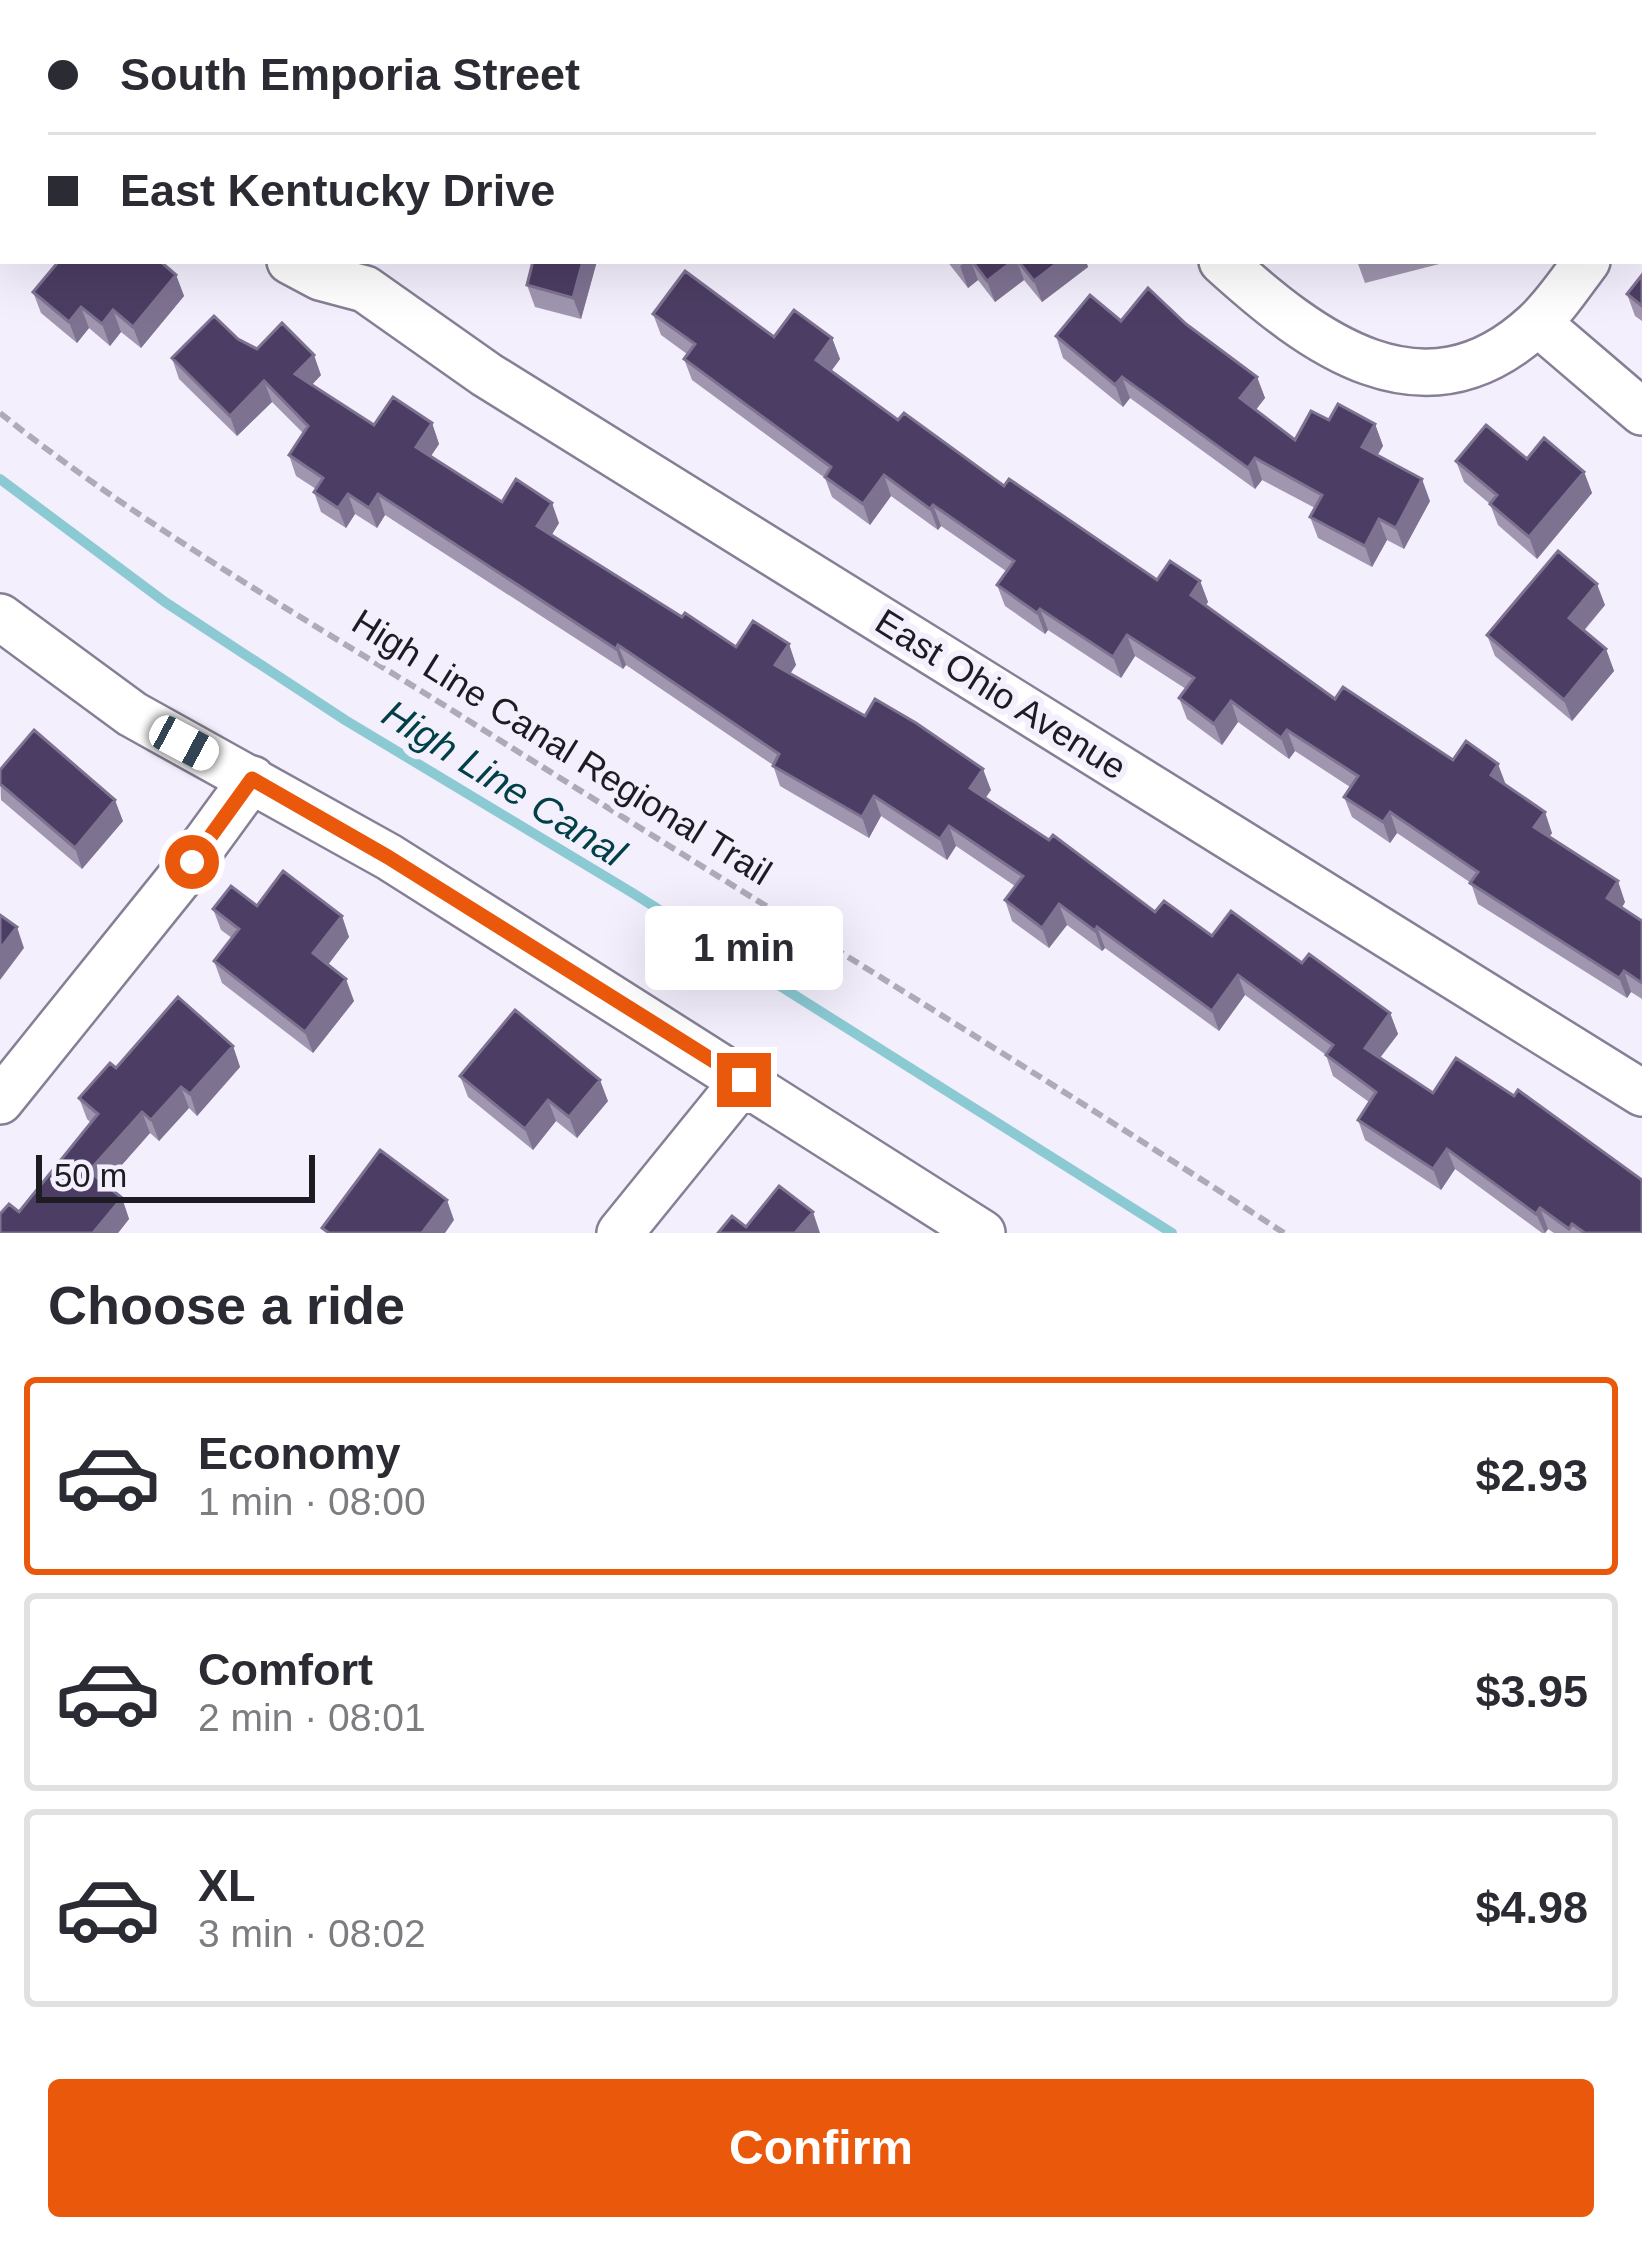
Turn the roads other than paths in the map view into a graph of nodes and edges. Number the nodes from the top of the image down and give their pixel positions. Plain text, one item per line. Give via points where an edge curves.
1 (296, 264) edge
2 (1226, 264) edge
3 (1585, 264) edge
4 (368, 270) edge
5 (1538, 323) junction
6 (1642, 412) edge
7 (0, 617) edge
8 (252, 779) junction
9 (744, 1080) junction
10 (1642, 1093) edge
11 (0, 1101) edge
12 (620, 1233) edge
13 (982, 1233) edge

1 - 4 street, East Ohio Avenue via 320,277
2 - 5 street via 1305,330 1381,368 1462,365
3 - 5 street
4 - 10 street, East Ohio Avenue via 488,375
5 - 6 street
7 - 8 street via 132,714
8 - 9 street
8 - 11 street
9 - 12 street
9 - 13 street

